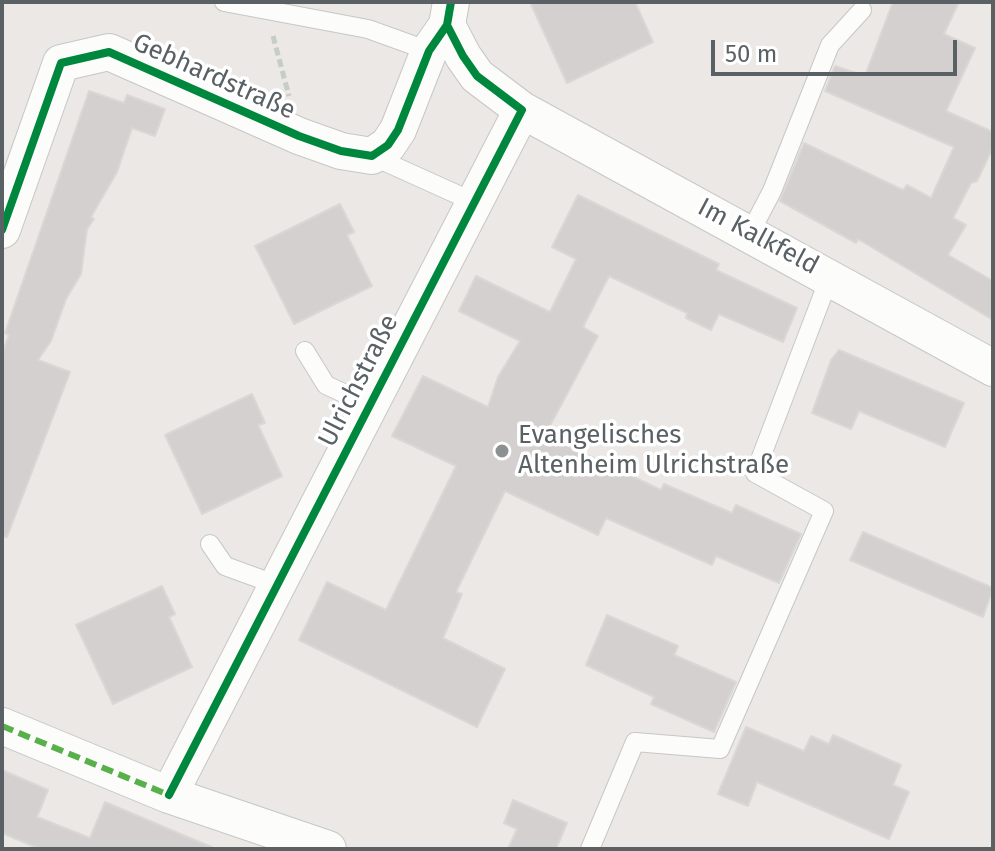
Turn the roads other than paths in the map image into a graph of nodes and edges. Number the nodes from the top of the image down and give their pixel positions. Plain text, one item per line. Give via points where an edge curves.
1 (224, 2) edge
2 (862, 10) dead end
3 (442, 26) edge
4 (522, 110) junction
5 (372, 156) junction
6 (474, 202) junction
7 (2, 230) edge
8 (750, 233) junction
9 (830, 276) junction
10 (305, 351) dead end
11 (993, 368) edge
12 (369, 405) junction
13 (210, 544) dead end
14 (277, 585) junction
15 (2, 726) edge
16 (169, 795) junction
17 (328, 849) edge
18 (590, 849) edge

1 - 3 lane via 368,29
2 - 8 lane via 830,45
3 - 4 street via 477,76
3 - 5 street via 398,130
4 - 6 street, Ulrichstraße
4 - 8 street, Im Kalkfeld
5 - 6 lane
5 - 7 street, Gebhardstraße via 299,136 109,52 61,63
6 - 12 street, Ulrichstraße
8 - 9 street, Im Kalkfeld
9 - 11 street, Im Kalkfeld
9 - 18 lane via 755,473 824,511 720,749 635,742
10 - 12 lane via 326,385
12 - 14 street, Ulrichstraße
13 - 14 lane via 225,566
14 - 16 street, Ulrichstraße
15 - 16 street
16 - 17 street

